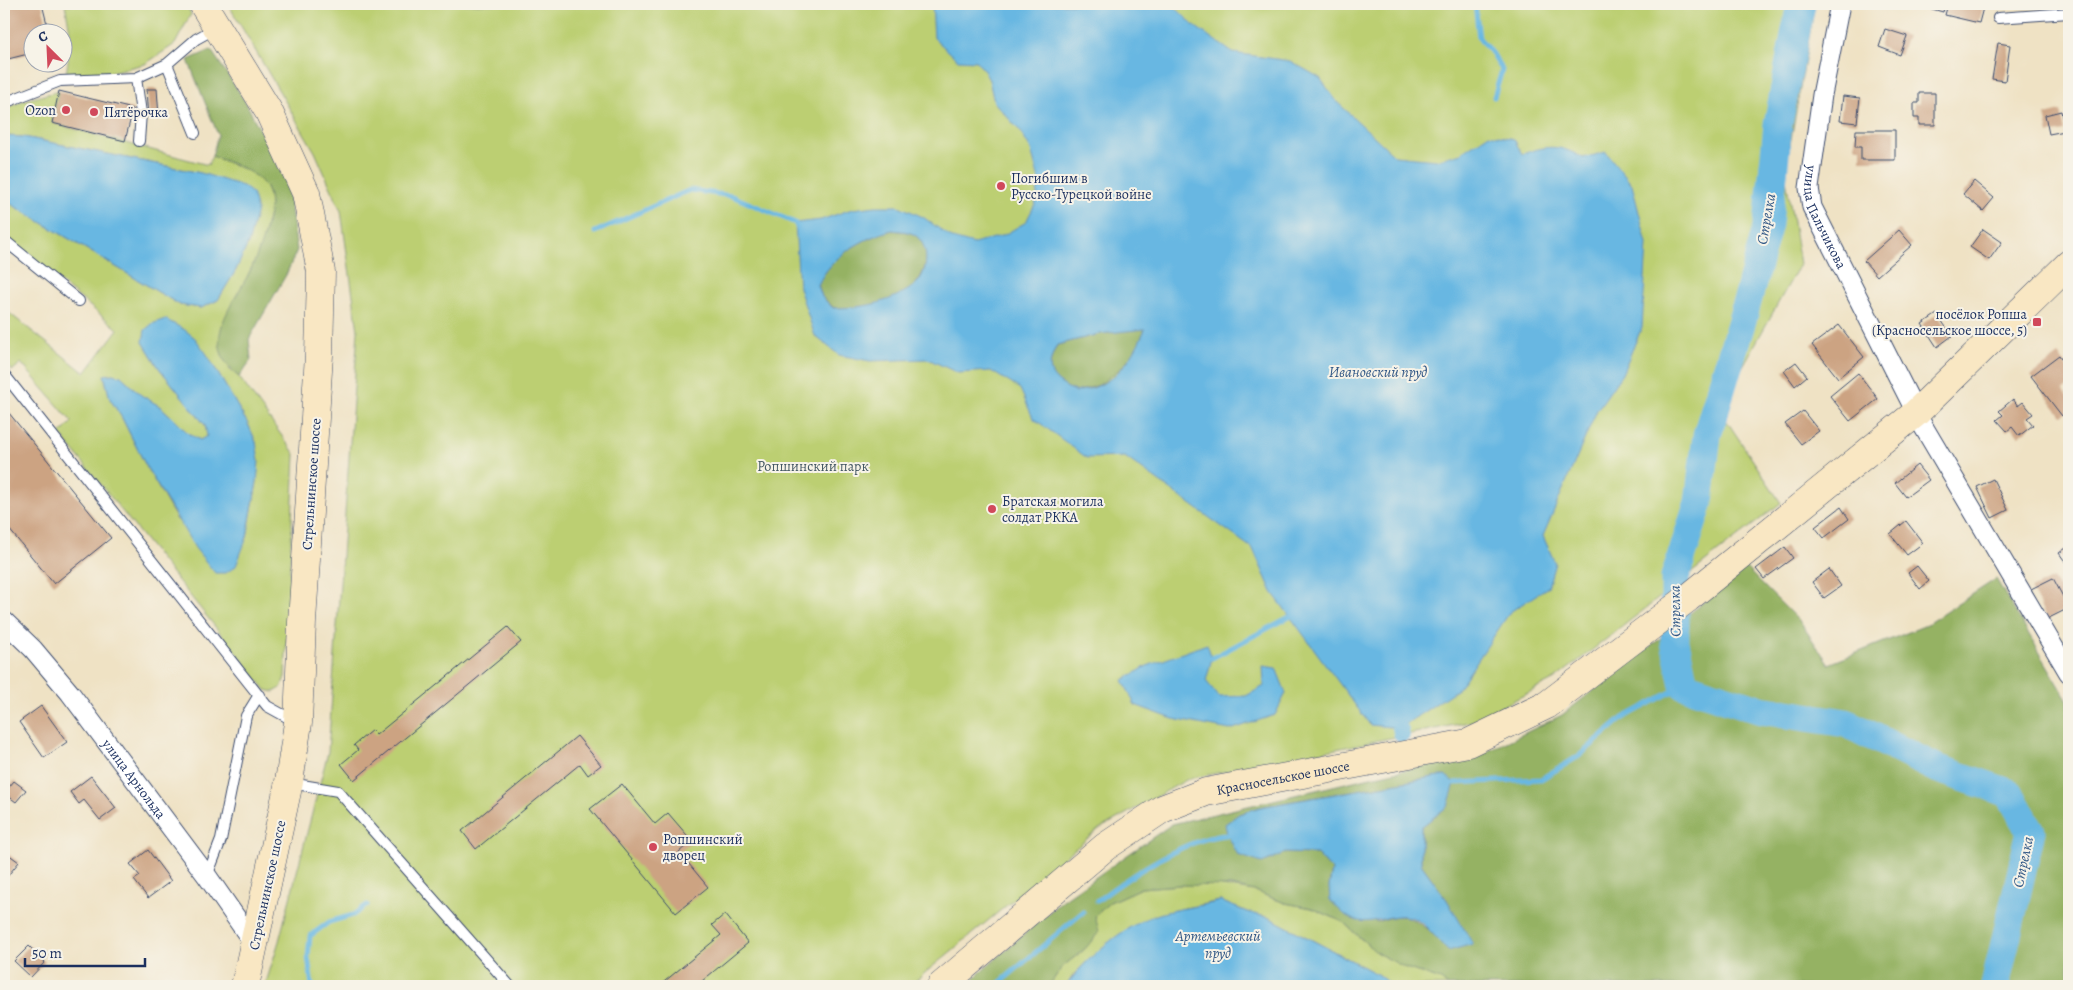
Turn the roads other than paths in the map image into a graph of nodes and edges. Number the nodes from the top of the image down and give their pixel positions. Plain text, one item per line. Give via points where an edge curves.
1 (203, 4) edge
2 (1840, 4) edge
3 (2069, 13) edge
4 (1998, 18) dead end
5 (217, 27) junction
6 (167, 64) junction
7 (136, 78) junction
8 (4, 103) edge
9 (195, 133) dead end
10 (139, 141) dead end
11 (4, 240) edge
12 (2069, 264) edge
13 (79, 301) dead end
14 (4, 374) edge
15 (1916, 413) junction
16 (4, 621) edge
17 (2064, 650) edge
18 (2069, 674) edge
19 (259, 695) junction
20 (298, 723) junction
21 (288, 782) junction
22 (207, 876) junction
23 (255, 944) junction
24 (245, 986) edge
25 (510, 986) edge
26 (941, 986) edge

1 - 5 main road, Стрельнинское шоссе
2 - 15 street, улица Пальчикова via 1822,95 1809,188 1812,207
3 - 4 lane
5 - 6 lane via 196,39
5 - 20 main road, Стрельнинское шоссе via 269,112 306,193 321,272
6 - 7 lane
6 - 9 lane
7 - 8 lane via 60,81
7 - 10 lane via 141,113
11 - 13 lane
12 - 15 main road, Красносельское шоссе
14 - 19 lane
15 - 17 street, улица Пальчикова
15 - 26 main road, Красносельское шоссе via 1688,598 1547,706 1468,743 1206,792 1162,809 1105,847
16 - 22 street, улица Арнольда via 70,693
17 - 18 street, улица Пальчикова
19 - 20 lane via 267,706
19 - 22 lane via 246,716 221,840
20 - 21 main road, Стрельнинское шоссе
21 - 23 main road, Стрельнинское шоссе
21 - 25 lane via 338,791
22 - 23 street, улица Арнольда
23 - 24 main road, Стрельнинское шоссе

